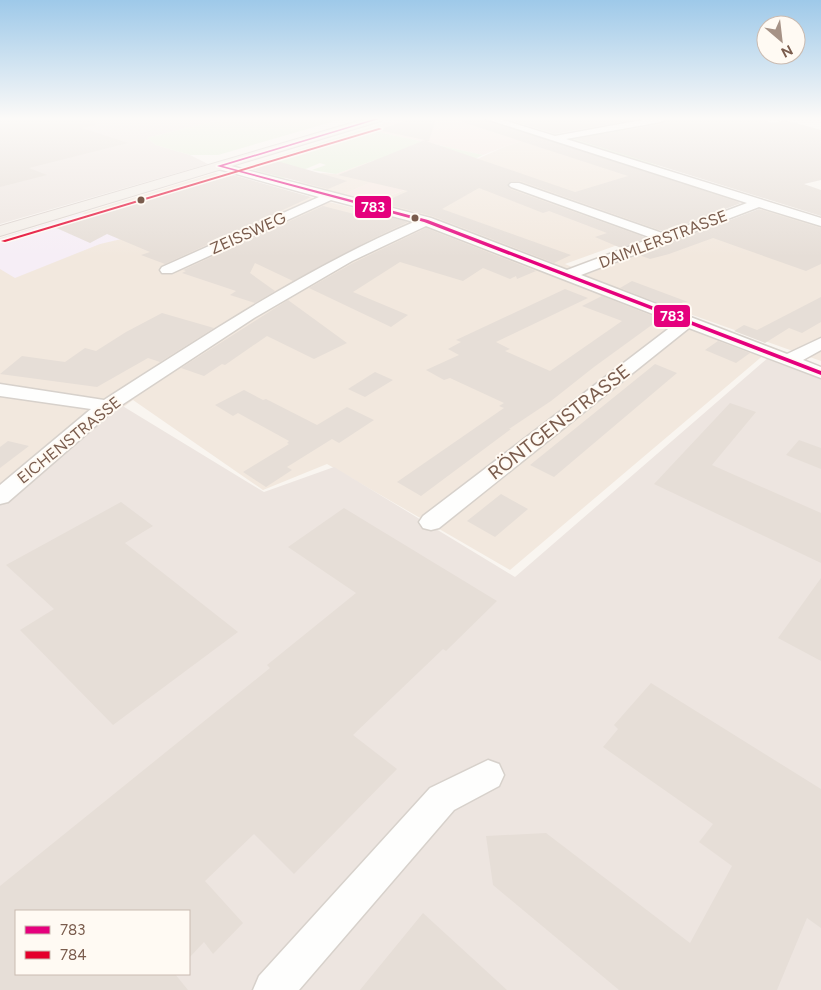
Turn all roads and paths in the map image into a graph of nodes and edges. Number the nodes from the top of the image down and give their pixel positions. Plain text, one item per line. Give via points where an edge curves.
1 (641, 165) edge
2 (218, 166) joint
3 (515, 185) dead end
4 (329, 197) junction
5 (760, 202) junction
6 (426, 221) junction
7 (821, 222) edge
8 (0, 231) edge
9 (664, 238) junction
10 (167, 270) dead end
11 (566, 276) junction
12 (687, 322) junction
13 (821, 343) edge
14 (789, 360) junction
15 (821, 373) edge
16 (0, 390) edge
17 (107, 406) junction
18 (0, 497) edge
19 (430, 522) dead end
20 (488, 775) dead end
21 (274, 990) edge

1 - 5 street
2 - 4 street
2 - 8 main road
3 - 9 street
4 - 6 street
4 - 10 street, ZEISSWEG
5 - 7 street
5 - 9 street, DAIMLERSTRASSE
6 - 11 street
6 - 17 street, EICHENSTRASSE via 348,258 248,315
9 - 11 street, DAIMLERSTRASSE
11 - 12 street
12 - 14 street
12 - 19 street, RÖNTGENSTRASSE
13 - 14 street
14 - 15 street
16 - 17 street
17 - 18 street, EICHENSTRASSE
20 - 21 street via 442,799

